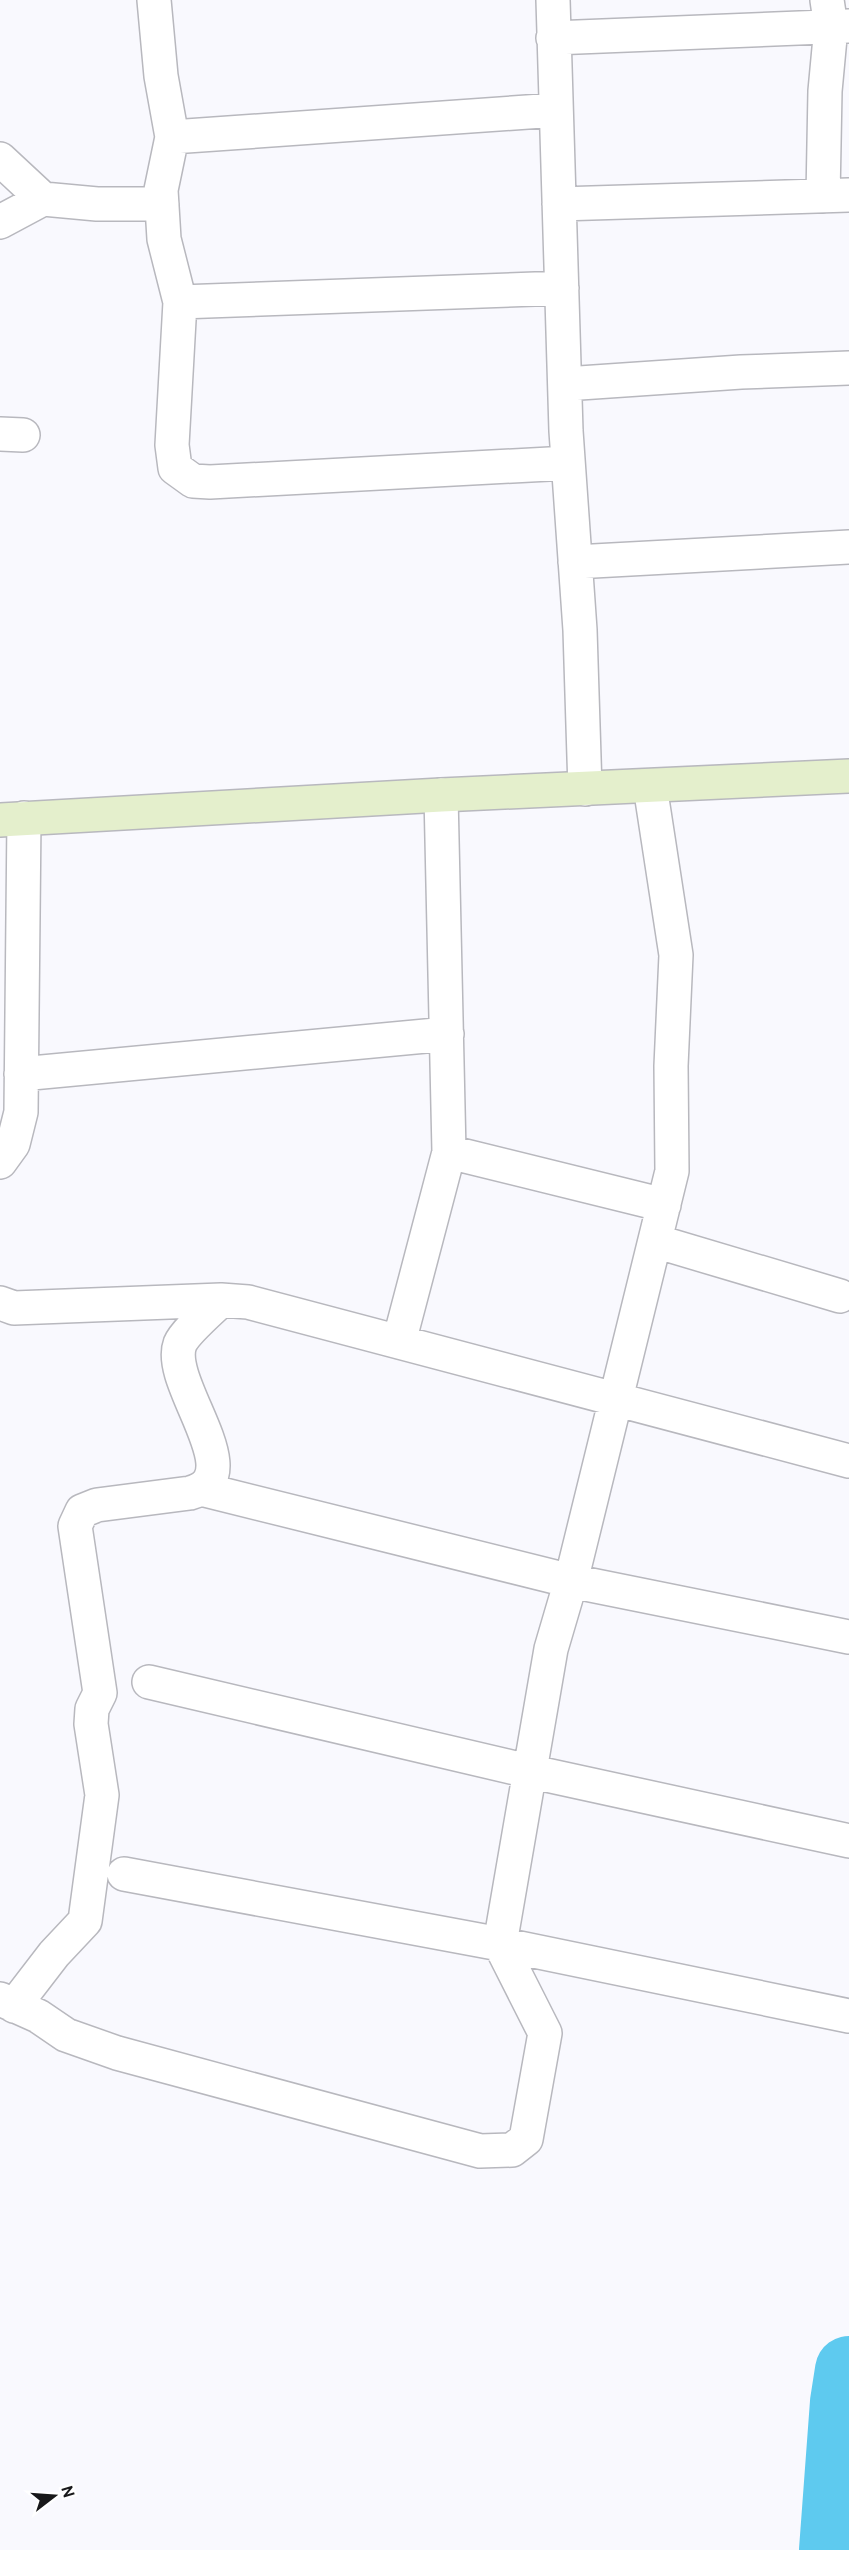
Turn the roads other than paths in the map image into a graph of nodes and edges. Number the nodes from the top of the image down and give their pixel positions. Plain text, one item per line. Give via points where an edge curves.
1 (154, 0) edge
2 (552, 0) edge
3 (836, 18) edge
4 (554, 38) junction
5 (556, 110) junction
6 (172, 137) junction
7 (0, 159) edge
8 (836, 195) edge
9 (43, 198) junction
10 (162, 204) junction
11 (559, 204) junction
12 (0, 222) edge
13 (562, 288) junction
14 (180, 302) junction
15 (849, 368) edge
16 (565, 384) junction
17 (568, 463) junction
18 (849, 547) edge
19 (575, 562) junction
20 (849, 776) edge
21 (650, 786) junction
22 (585, 789) junction
23 (441, 795) junction
24 (12, 819) edge
25 (447, 1034) junction
26 (21, 1074) junction
27 (449, 1152) junction
28 (0, 1162) edge
29 (664, 1205) junction
30 (655, 1241) junction
31 (840, 1296) dead end
32 (221, 1300) junction
33 (0, 1303) edge
34 (399, 1342) junction
35 (616, 1399) junction
36 (849, 1461) edge
37 (204, 1490) junction
38 (572, 1581) junction
39 (849, 1637) edge
40 (149, 1682) dead end
41 (528, 1771) junction
42 (849, 1841) edge
43 (124, 1874) dead end
44 (500, 1944) junction
45 (7, 2002) edge
46 (849, 2016) edge

1 - 6 street
2 - 4 street
3 - 4 street
3 - 8 street via 825,91
4 - 5 street
5 - 6 street
5 - 11 street
6 - 10 street via 161,190
7 - 9 street
8 - 11 street
9 - 10 street via 97,204
9 - 12 street
10 - 14 street via 164,239
11 - 13 street
13 - 14 street
13 - 16 street
14 - 17 street via 172,445 175,468 193,481
15 - 16 street
16 - 17 street
17 - 19 street
18 - 19 street
19 - 22 street
20 - 21 street
21 - 22 street
21 - 29 street via 676,955 672,1171
22 - 23 street
23 - 24 street
23 - 25 street
24 - 26 street
25 - 26 street
25 - 27 street
26 - 28 street via 21,1112 14,1144
27 - 29 street
27 - 34 street
29 - 30 street
30 - 31 street
30 - 35 street
32 - 33 street via 14,1308
32 - 34 street via 248,1302
32 - 37 street via 180,1342 178,1360 213,1456 213,1478
34 - 35 street
35 - 36 street
35 - 38 street
37 - 38 street
37 - 45 street via 97,1504 82,1511 75,1526 100,1693 92,1709 91,1725 102,1795 85,1921
38 - 39 street
38 - 41 street via 551,1649
40 - 41 street
41 - 42 street
41 - 44 street
43 - 44 street
44 - 45 street via 545,2033 526,2139 512,2150 480,2151 117,2053 66,2035
44 - 46 street

